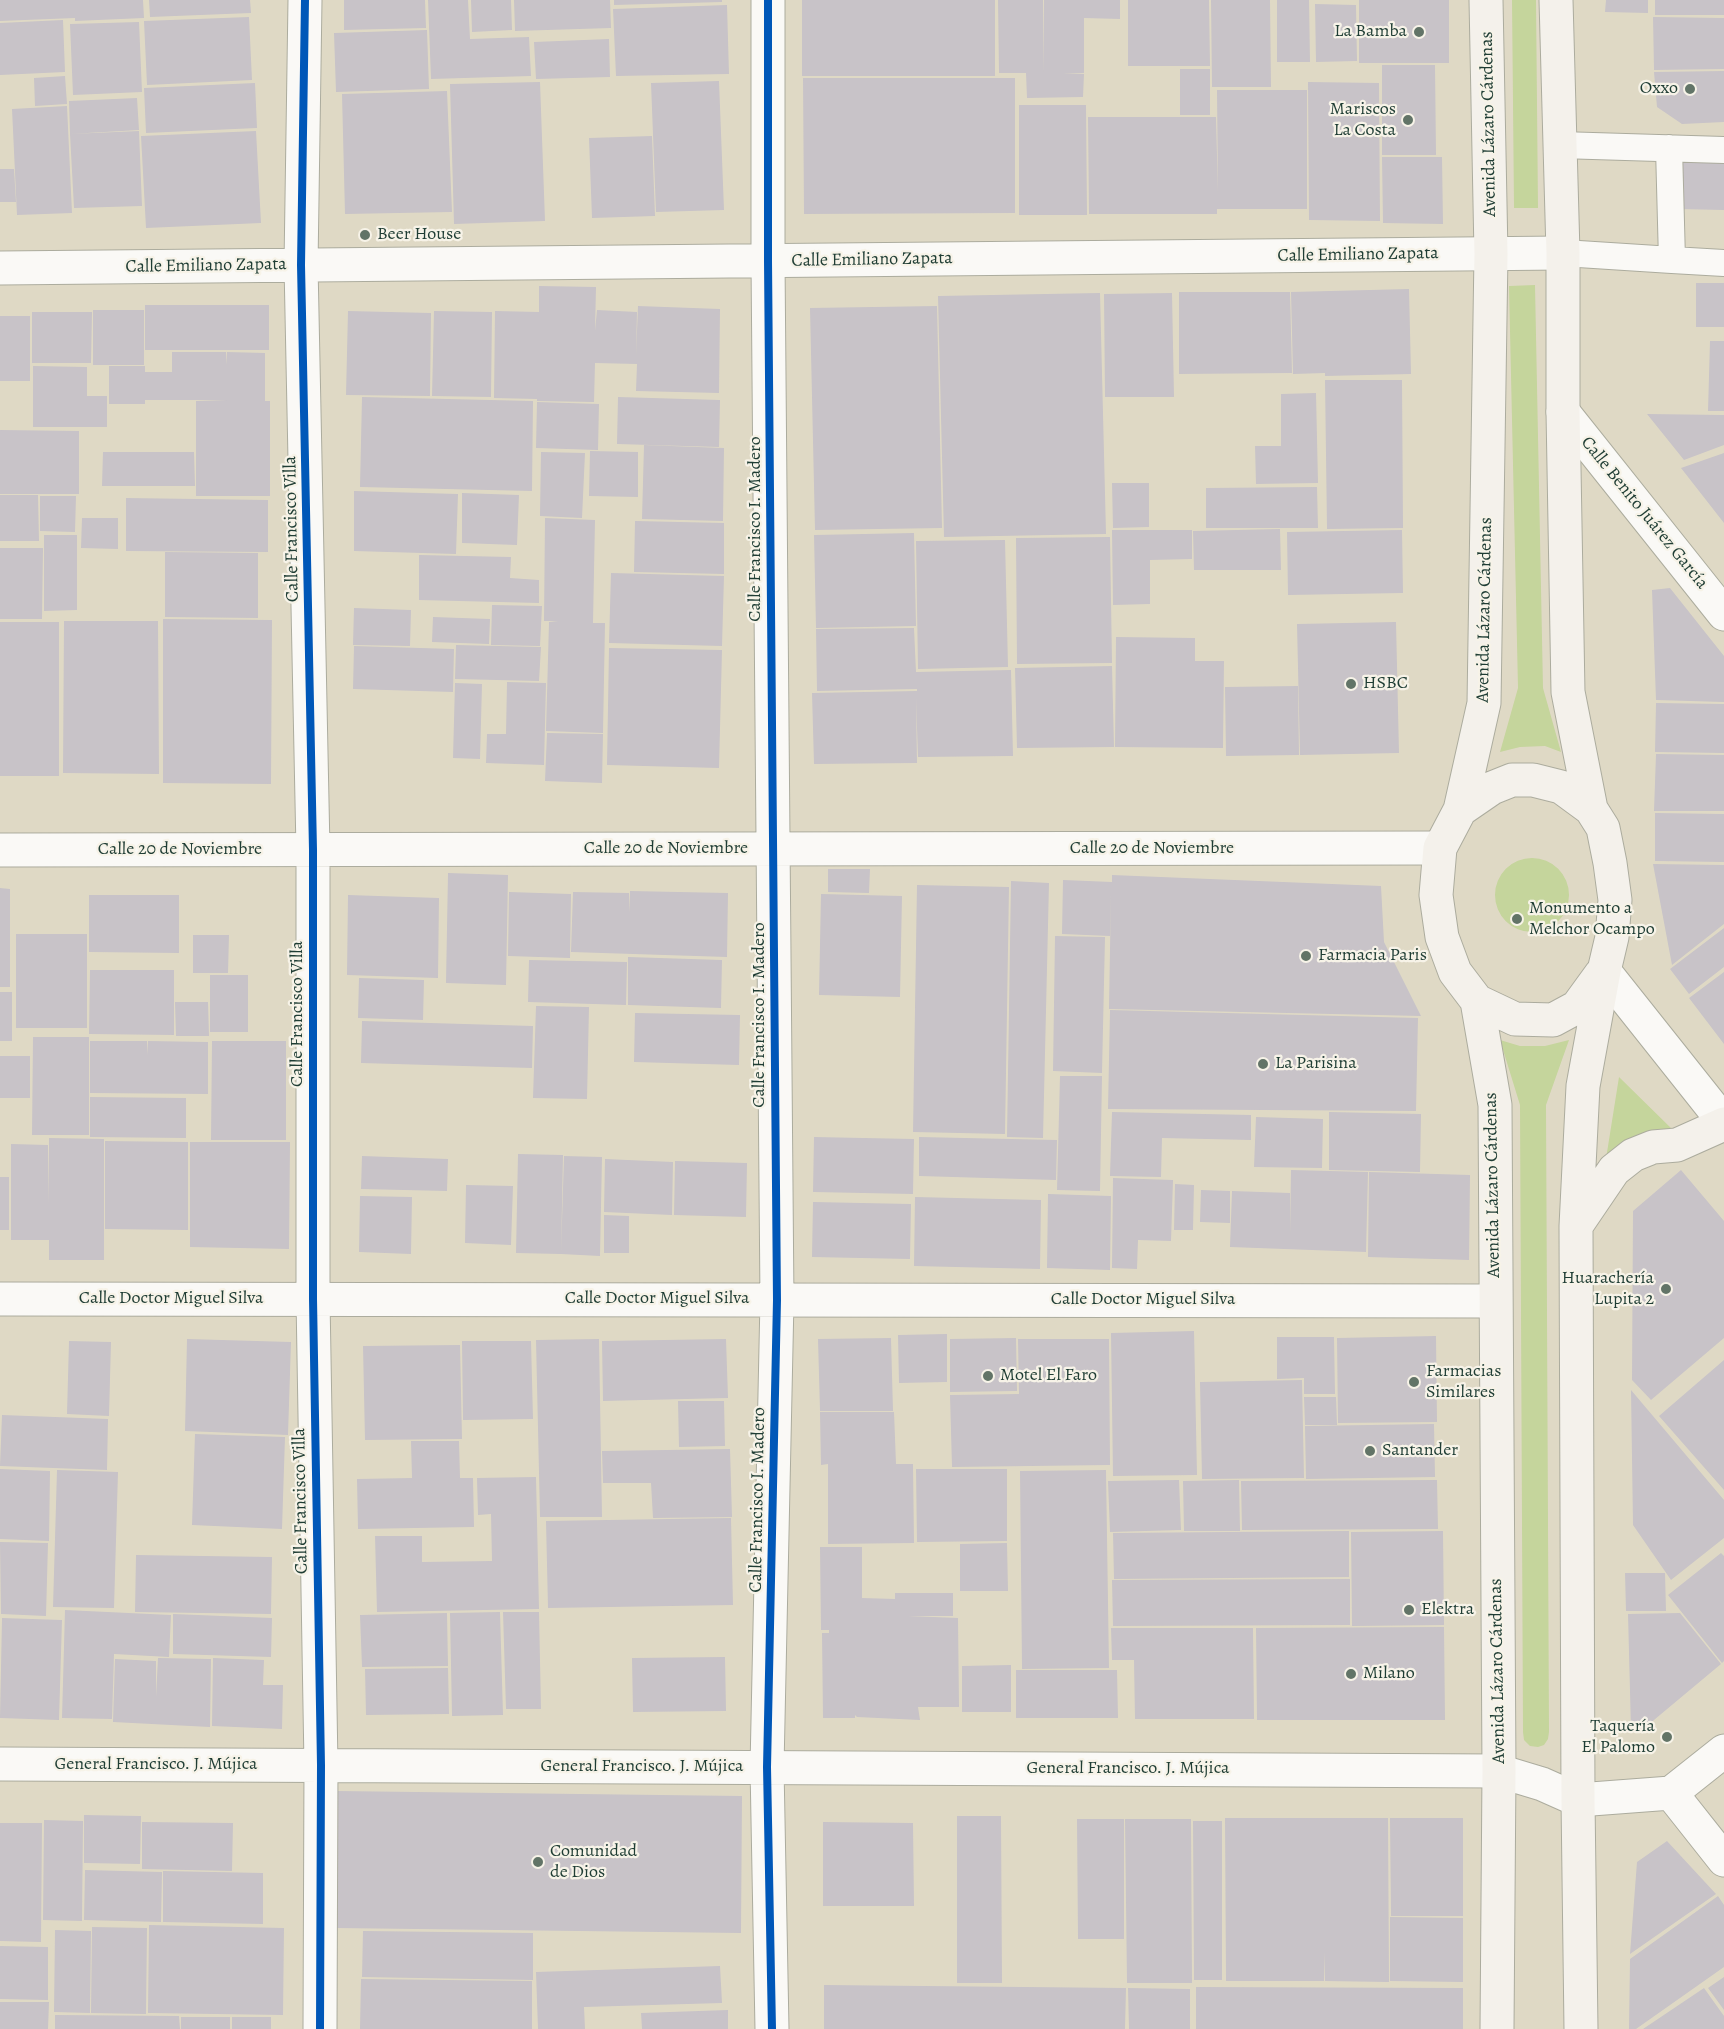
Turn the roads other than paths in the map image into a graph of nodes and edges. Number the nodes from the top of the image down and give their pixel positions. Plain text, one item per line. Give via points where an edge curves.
1 (305, 0) edge
2 (768, 0) edge
3 (1486, 0) edge
4 (1556, 0) edge
5 (1560, 146) junction
6 (1669, 148) junction
7 (1724, 150) edge
8 (1563, 253) junction
9 (1491, 254) junction
10 (1672, 260) junction
11 (768, 261) junction
12 (1724, 263) edge
13 (301, 265) junction
14 (0, 268) edge
15 (1563, 412) junction
16 (1724, 614) edge
17 (1591, 808) junction
18 (1460, 810) junction
19 (1440, 848) junction
20 (773, 849) junction
21 (0, 850) edge
22 (313, 850) junction
23 (1604, 971) junction
24 (1477, 1001) junction
25 (1724, 1123) edge
26 (1576, 1226) junction
27 (0, 1299) edge
28 (313, 1299) junction
29 (777, 1300) junction
30 (1495, 1301) junction
31 (1724, 1751) edge
32 (0, 1764) edge
33 (321, 1766) junction
34 (767, 1767) junction
35 (1500, 1772) junction
36 (1671, 1793) junction
37 (1578, 1800) junction
38 (1724, 1860) edge
39 (320, 2029) edge
40 (772, 2029) edge
41 (1497, 2029) edge
42 (1581, 2029) edge

1 - 13 street, Calle Francisco Villa
2 - 11 street, Calle Francisco I. Madero
3 - 9 main road, Avenida Lázaro Cárdenas
4 - 5 main road
5 - 6 lane
5 - 8 main road
6 - 7 lane
6 - 10 lane
8 - 9 street, Calle Emiliano Zapata
8 - 10 lane
8 - 15 main road
9 - 11 street, Calle Emiliano Zapata
9 - 18 main road, Avenida Lázaro Cárdenas via 1484,703
10 - 12 lane
11 - 13 street, Calle Emiliano Zapata
11 - 20 street, Calle Francisco I. Madero
13 - 14 street, Calle Emiliano Zapata
13 - 22 street, Calle Francisco Villa
15 - 16 street, Calle Benito Juárez García
15 - 17 main road via 1568,692
17 - 18 main road via 1561,787 1512,780 1492,788
17 - 23 main road via 1603,828 1615,900
18 - 19 main road, Avenida Lázaro Cárdenas
19 - 20 street, Calle 20 de Noviembre
19 - 24 main road, Avenida Lázaro Cárdenas via 1436,895 1442,937 1455,972
20 - 22 street, Calle 20 de Noviembre
20 - 29 street, Calle Francisco I. Madero
21 - 22 street, Calle 20 de Noviembre
22 - 28 street, Calle Francisco Villa
23 - 24 main road via 1577,1007 1553,1020 1515,1019
23 - 25 street
23 - 26 main road via 1583,1086
24 - 30 main road, Avenida Lázaro Cárdenas via 1495,1105
25 - 26 main road via 1677,1145 1633,1155 1614,1170
26 - 37 main road
27 - 28 street, Calle Doctor Miguel Silva
28 - 29 street, Calle Doctor Miguel Silva
28 - 33 street, Calle Francisco Villa
29 - 30 street, Calle Doctor Miguel Silva
29 - 34 street, Calle Francisco I. Madero
30 - 35 main road, Avenida Lázaro Cárdenas
31 - 36 street
32 - 33 street, General Francisco. J. Mújica
33 - 34 street, General Francisco. J. Mújica
33 - 39 street, Calle Francisco Villa
34 - 35 street, General Francisco. J. Mújica
34 - 40 street, Calle Francisco I. Madero
35 - 37 street, General Francisco. J. Mújica
35 - 41 main road, Avenida Lázaro Cárdenas
36 - 37 street
36 - 38 street
37 - 42 main road

